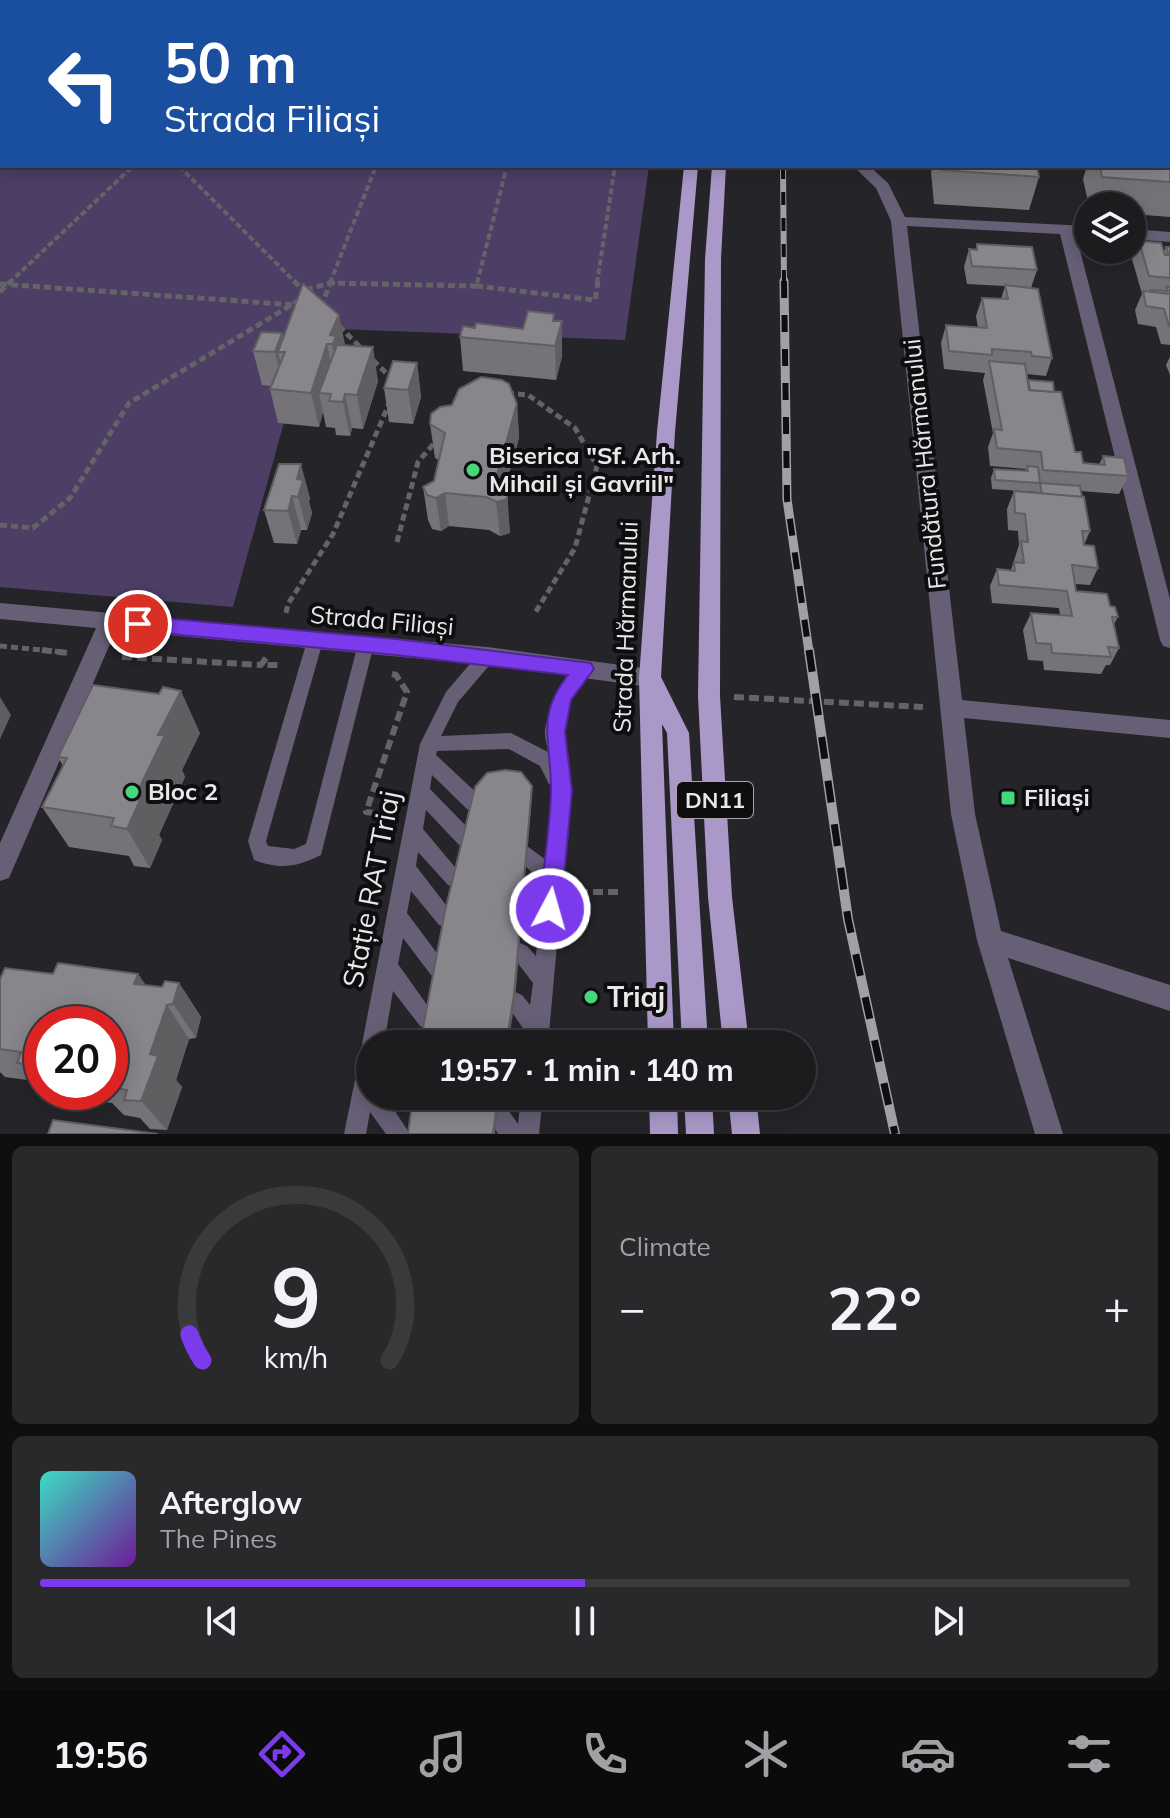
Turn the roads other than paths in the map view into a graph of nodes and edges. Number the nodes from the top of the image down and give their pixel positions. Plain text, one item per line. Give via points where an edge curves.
1 (691, 168) edge
2 (719, 168) edge
3 (862, 168) edge
4 (899, 221) junction
5 (1067, 230) junction
6 (1074, 230) edge
7 (1146, 235) edge
8 (1170, 237) edge
9 (0, 611) edge
10 (109, 621) junction
11 (1170, 640) edge
12 (315, 641) junction
13 (366, 644) junction
14 (487, 656) junction
15 (585, 669) junction
16 (650, 678) junction
17 (951, 708) junction
18 (1170, 729) edge
19 (427, 751) junction
20 (420, 791) junction
21 (562, 791) junction
22 (474, 803) edge
23 (414, 825) junction
24 (466, 839) edge
25 (527, 855) edge
26 (405, 868) junction
27 (0, 870) edge
28 (455, 879) edge
29 (552, 886) junction
30 (524, 900) edge
31 (397, 915) junction
32 (446, 918) edge
33 (549, 926) junction
34 (990, 940) junction
35 (520, 953) edge
36 (387, 966) junction
37 (438, 968) edge
38 (544, 981) junction
39 (1170, 998) edge
40 (515, 1002) edge
41 (427, 1019) edge
42 (380, 1030) edge
43 (533, 1030) edge
44 (539, 1030) edge
45 (661, 1030) edge
46 (694, 1030) edge
47 (734, 1030) edge
48 (363, 1110) edge
49 (382, 1110) edge
50 (531, 1110) edge
51 (663, 1110) edge
52 (699, 1110) edge
53 (743, 1110) edge
54 (498, 1115) edge
55 (355, 1134) edge
56 (399, 1134) edge
57 (512, 1134) edge
58 (528, 1134) edge
59 (664, 1134) edge
60 (700, 1134) edge
61 (746, 1134) edge
62 (1049, 1134) edge

1 - 16 main road, Strada Hărmanului / DN11
2 - 47 main road, DN11 via 713,259 709,696 720,897
3 - 4 street, Fundătura Hărmanului via 883,186
4 - 5 street
4 - 17 street, Fundătura Hărmanului
5 - 6 street
5 - 11 street
7 - 8 street
9 - 10 street, Strada Filiași
10 - 12 street, Strada Filiași
10 - 27 street
12 - 13 street, Strada Filiași
12 - 13 lane via 257,841 261,854 295,858 314,849
13 - 14 street, Strada Filiași
14 - 15 street, Strada Filiași
14 - 19 lane, Stație RAT Triaj via 454,690
15 - 16 street, Strada Filiași
15 - 21 lane via 562,698 554,732
16 - 45 main road, Strada Hărmanului / DN11
16 - 46 main road via 678,733
17 - 18 street
17 - 34 street, Fundătura Hărmanului via 963,814
19 - 20 lane, Stație RAT Triaj
19 - 21 lane via 511,741 546,760
19 - 22 lane
20 - 23 lane, Stație RAT Triaj
20 - 24 lane
21 - 29 lane
23 - 26 lane, Stație RAT Triaj
23 - 28 lane
25 - 29 lane
26 - 31 lane, Stație RAT Triaj
26 - 32 lane
29 - 33 lane
30 - 33 lane
31 - 36 lane, Stație RAT Triaj
31 - 37 lane
33 - 38 lane
34 - 39 street
34 - 62 street, Fundătura Hărmanului
35 - 38 lane
36 - 41 lane
36 - 42 lane, Stație RAT Triaj
38 - 44 lane
40 - 43 lane
48 - 55 lane
49 - 56 lane
50 - 58 lane
51 - 59 main road
52 - 60 main road
53 - 61 main road
54 - 57 lane

